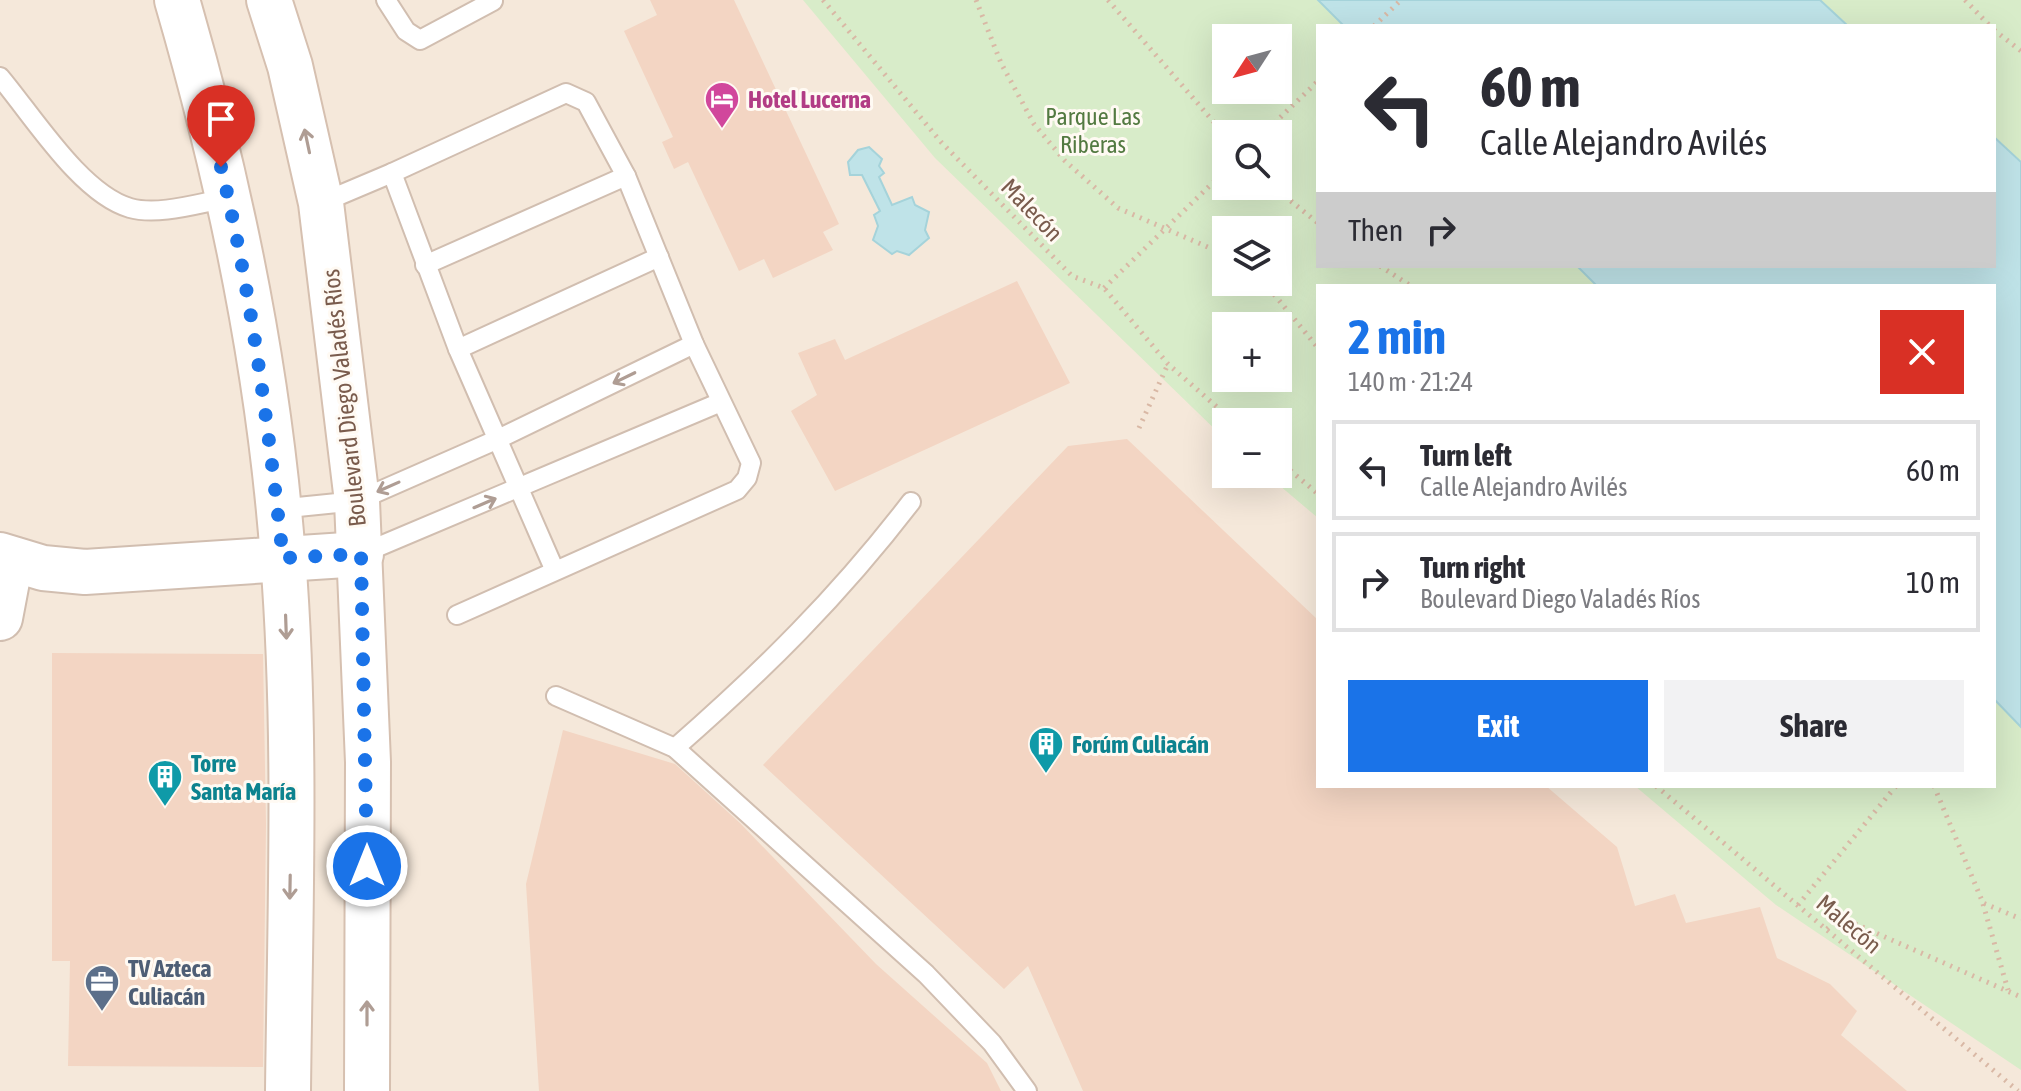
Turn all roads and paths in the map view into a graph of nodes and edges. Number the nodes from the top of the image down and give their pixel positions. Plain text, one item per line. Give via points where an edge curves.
1 (177, 0) edge
2 (269, 0) edge
3 (386, 0) edge
4 (823, 0) edge
5 (976, 0) edge
6 (1108, 0) edge
7 (1401, 0) edge
8 (1965, 0) edge
9 (493, 1) edge
10 (1376, 24) edge
11 (1988, 24) edge
12 (1996, 32) edge
13 (2021, 51) edge
14 (0, 77) edge
15 (1316, 83) edge
16 (1212, 120) edge
17 (1278, 120) edge
18 (392, 173) junction
19 (626, 176) junction
20 (1212, 184) edge
21 (228, 198) junction
22 (1289, 200) edge
23 (321, 203) junction
24 (1316, 221) edge
25 (1212, 249) edge
26 (659, 257) junction
27 (425, 265) junction
28 (1383, 268) edge
29 (1408, 284) edge
30 (1104, 288) junction
31 (1275, 296) edge
32 (694, 344) junction
33 (1316, 346) edge
34 (458, 349) junction
35 (1168, 364) junction
36 (721, 402) junction
37 (1218, 408) edge
38 (1139, 428) dead end
39 (496, 440) junction
40 (1292, 472) edge
41 (518, 489) junction
42 (1316, 492) edge
43 (357, 501) junction
44 (911, 502) dead end
45 (278, 509) junction
46 (361, 554) junction
47 (6, 557) edge
48 (283, 558) junction
49 (555, 571) junction
50 (457, 615) dead end
51 (0, 618) edge
52 (556, 696) dead end
53 (675, 748) junction
54 (1658, 788) edge
55 (1894, 788) edge
56 (1935, 788) edge
57 (1983, 903) junction
58 (1798, 905) junction
59 (2021, 919) edge
60 (1827, 929) junction
61 (2009, 991) junction
62 (2021, 997) edge
63 (288, 1091) edge
64 (367, 1091) edge
65 (1027, 1091) edge
66 (2018, 1091) edge

1 - 21 main road
23 -> 2 main road, Boulevard Diego Valadés Ríos
3 - 9 lane via 406,31 420,40
4 - 30 path, Malecón via 941,142 1039,243 1072,276
5 - 25 path via 1001,63 1034,124 1065,161 1118,208
6 - 16 path
7 - 10 path
8 - 11 path
12 - 13 path
14 - 21 lane via 81,176 107,199 132,209 160,209
15 - 17 path
18 - 19 lane via 566,93 586,102
18 - 23 lane
18 - 27 lane
19 - 26 lane
19 - 27 lane
20 - 30 path, bridge
21 - 45 main road via 264,387
22 - 24 path
23 - 43 main road, Boulevard Diego Valadés Ríos
26 - 32 lane
26 - 34 lane
27 - 34 lane
28 - 29 path
30 - 35 path, Malecón
31 - 33 path
32 - 36 lane
32 -> 39 lane
34 - 39 lane
35 - 37 path, Malecón
35 - 38 path
36 - 41 lane
36 - 49 lane via 751,463 737,490
39 - 41 lane
39 -> 43 lane
40 - 42 path
46 -> 41 lane
41 - 49 lane
43 - 45 lane
43 - 46 main road, Boulevard Diego Valadés Ríos
44 - 53 lane via 825,608
45 - 48 main road
46 - 48 main road
64 -> 46 main road, Boulevard Diego Valadés Ríos via 368,762
47 - 48 main road via 85,572
47 - 51 main road
48 -> 63 main road via 292,773
49 - 50 lane
52 - 53 lane
53 - 65 lane via 926,974 992,1043
54 - 58 path, Malecón
55 - 58 path
56 - 57 path
57 - 59 path
57 - 61 path
58 - 60 path, Malecón
60 - 61 path via 1837,920 1851,922
60 - 66 path, Malecón
61 - 62 path

